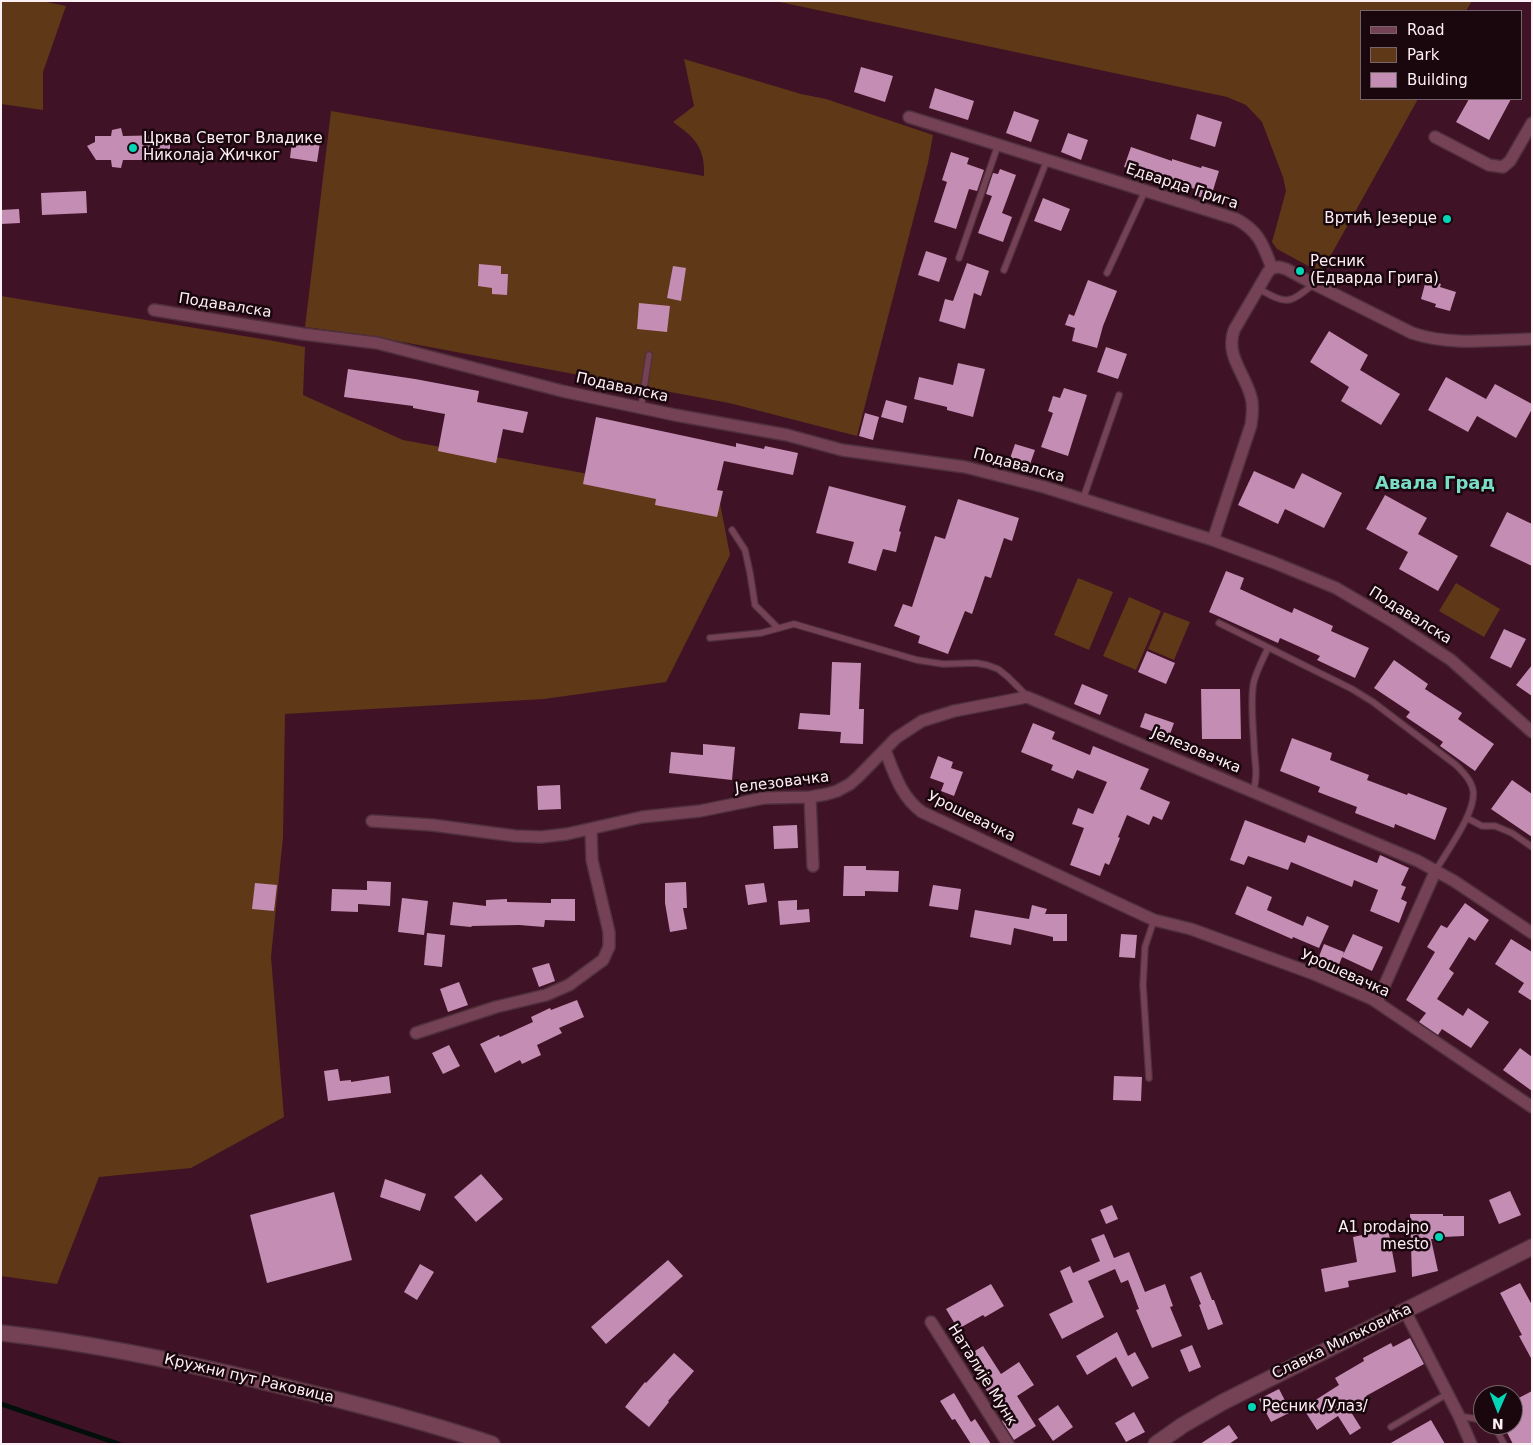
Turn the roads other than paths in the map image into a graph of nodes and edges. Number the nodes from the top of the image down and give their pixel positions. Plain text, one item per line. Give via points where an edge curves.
1 (909, 117) dead end
2 (1532, 124) edge
3 (1435, 137) dead end
4 (998, 144) junction
5 (1047, 160) junction
6 (1145, 191) junction
7 (959, 258) dead end
8 (1272, 268) junction
9 (1004, 270) dead end
10 (1107, 273) dead end
11 (1314, 284) junction
12 (1258, 289) junction
13 (154, 310) dead end
14 (1532, 339) edge
15 (649, 355) dead end
16 (1119, 395) dead end
17 (641, 407) junction
18 (1082, 499) junction
19 (732, 530) dead end
20 (1213, 540) junction
21 (1219, 623) dead end
22 (778, 628) junction
23 (710, 638) dead end
24 (1268, 648) junction
25 (1027, 697) junction
26 (1532, 732) edge
27 (885, 750) junction
28 (1253, 791) junction
29 (810, 797) junction
30 (1467, 818) junction
31 (372, 821) dead end
32 (591, 830) junction
33 (1532, 846) edge
34 (813, 866) dead end
35 (1436, 870) junction
36 (1154, 920) junction
37 (1532, 933) edge
38 (1377, 1002) junction
39 (416, 1034) dead end
40 (1149, 1078) dead end
41 (1532, 1108) edge
42 (1532, 1247) edge
43 (1405, 1311) junction
44 (931, 1322) dead end
45 (1, 1333) edge
46 (1447, 1394) junction
47 (1459, 1416) junction
48 (1473, 1418) edge
49 (1391, 1427) dead end
50 (492, 1444) edge
51 (1008, 1444) edge
52 (1156, 1444) edge
53 (1472, 1444) edge

1 - 4 street, Едварда Грига
2 - 3 street via 1510,162 1499,168 1489,166
4 - 5 street, Едварда Грига
4 - 7 lane
5 - 6 street, Едварда Грига
5 - 9 lane
6 - 8 street, Едварда Грига via 1246,224 1261,240
6 - 10 lane
8 - 11 street via 1283,267
8 - 12 street
11 - 12 lane via 1288,301 1276,299
11 - 14 street via 1427,338 1443,341
12 - 20 street via 1231,338 1230,348 1252,398 1253,409 1251,425
13 - 17 street, Подавалска via 377,343
15 - 17 lane
16 - 18 lane
17 - 18 street, Подавалска via 787,435 842,450 965,467
18 - 20 street, Подавалска
19 - 22 lane via 744,550 755,605
20 - 26 street, Подавалска via 1336,588 1430,644
21 - 24 lane
22 - 23 lane
22 - 25 lane via 794,624 924,662 987,665 998,669
24 - 28 lane via 1253,686 1256,783
24 - 30 lane via 1352,689 1456,764 1473,790 1473,805
25 - 27 street, Јелезовачка via 932,717 904,732
25 - 28 street, Јелезовачка
27 - 29 street, Јелезовачка via 850,784
27 - 36 street, Урошевачка via 904,793 922,812
28 - 35 street, Јелезовачка
29 - 32 street, Јелезовачка via 764,798 700,811 625,820
29 - 34 street
30 - 33 lane via 1482,826 1495,826 1512,833
30 - 35 lane
31 - 32 street, Јелезовачка via 528,837
32 - 39 street via 592,860 609,932 609,947 603,960 581,978 553,992
35 - 37 street, Јелезовачка
35 - 38 street
36 - 38 street, Урошевачка via 1191,929 1314,974
36 - 40 lane via 1145,947 1143,985
38 - 41 street, Урошевачка
42 - 43 main road, Славка Миљковића
43 - 46 street
43 - 52 main road, Славка Миљковића via 1223,1402
44 - 51 street, Наталије Мунк
45 - 50 main road, Кружни пут Раковица via 124,1351 232,1374 384,1412
46 - 47 street
46 - 49 lane
47 - 48 lane
47 - 53 street

